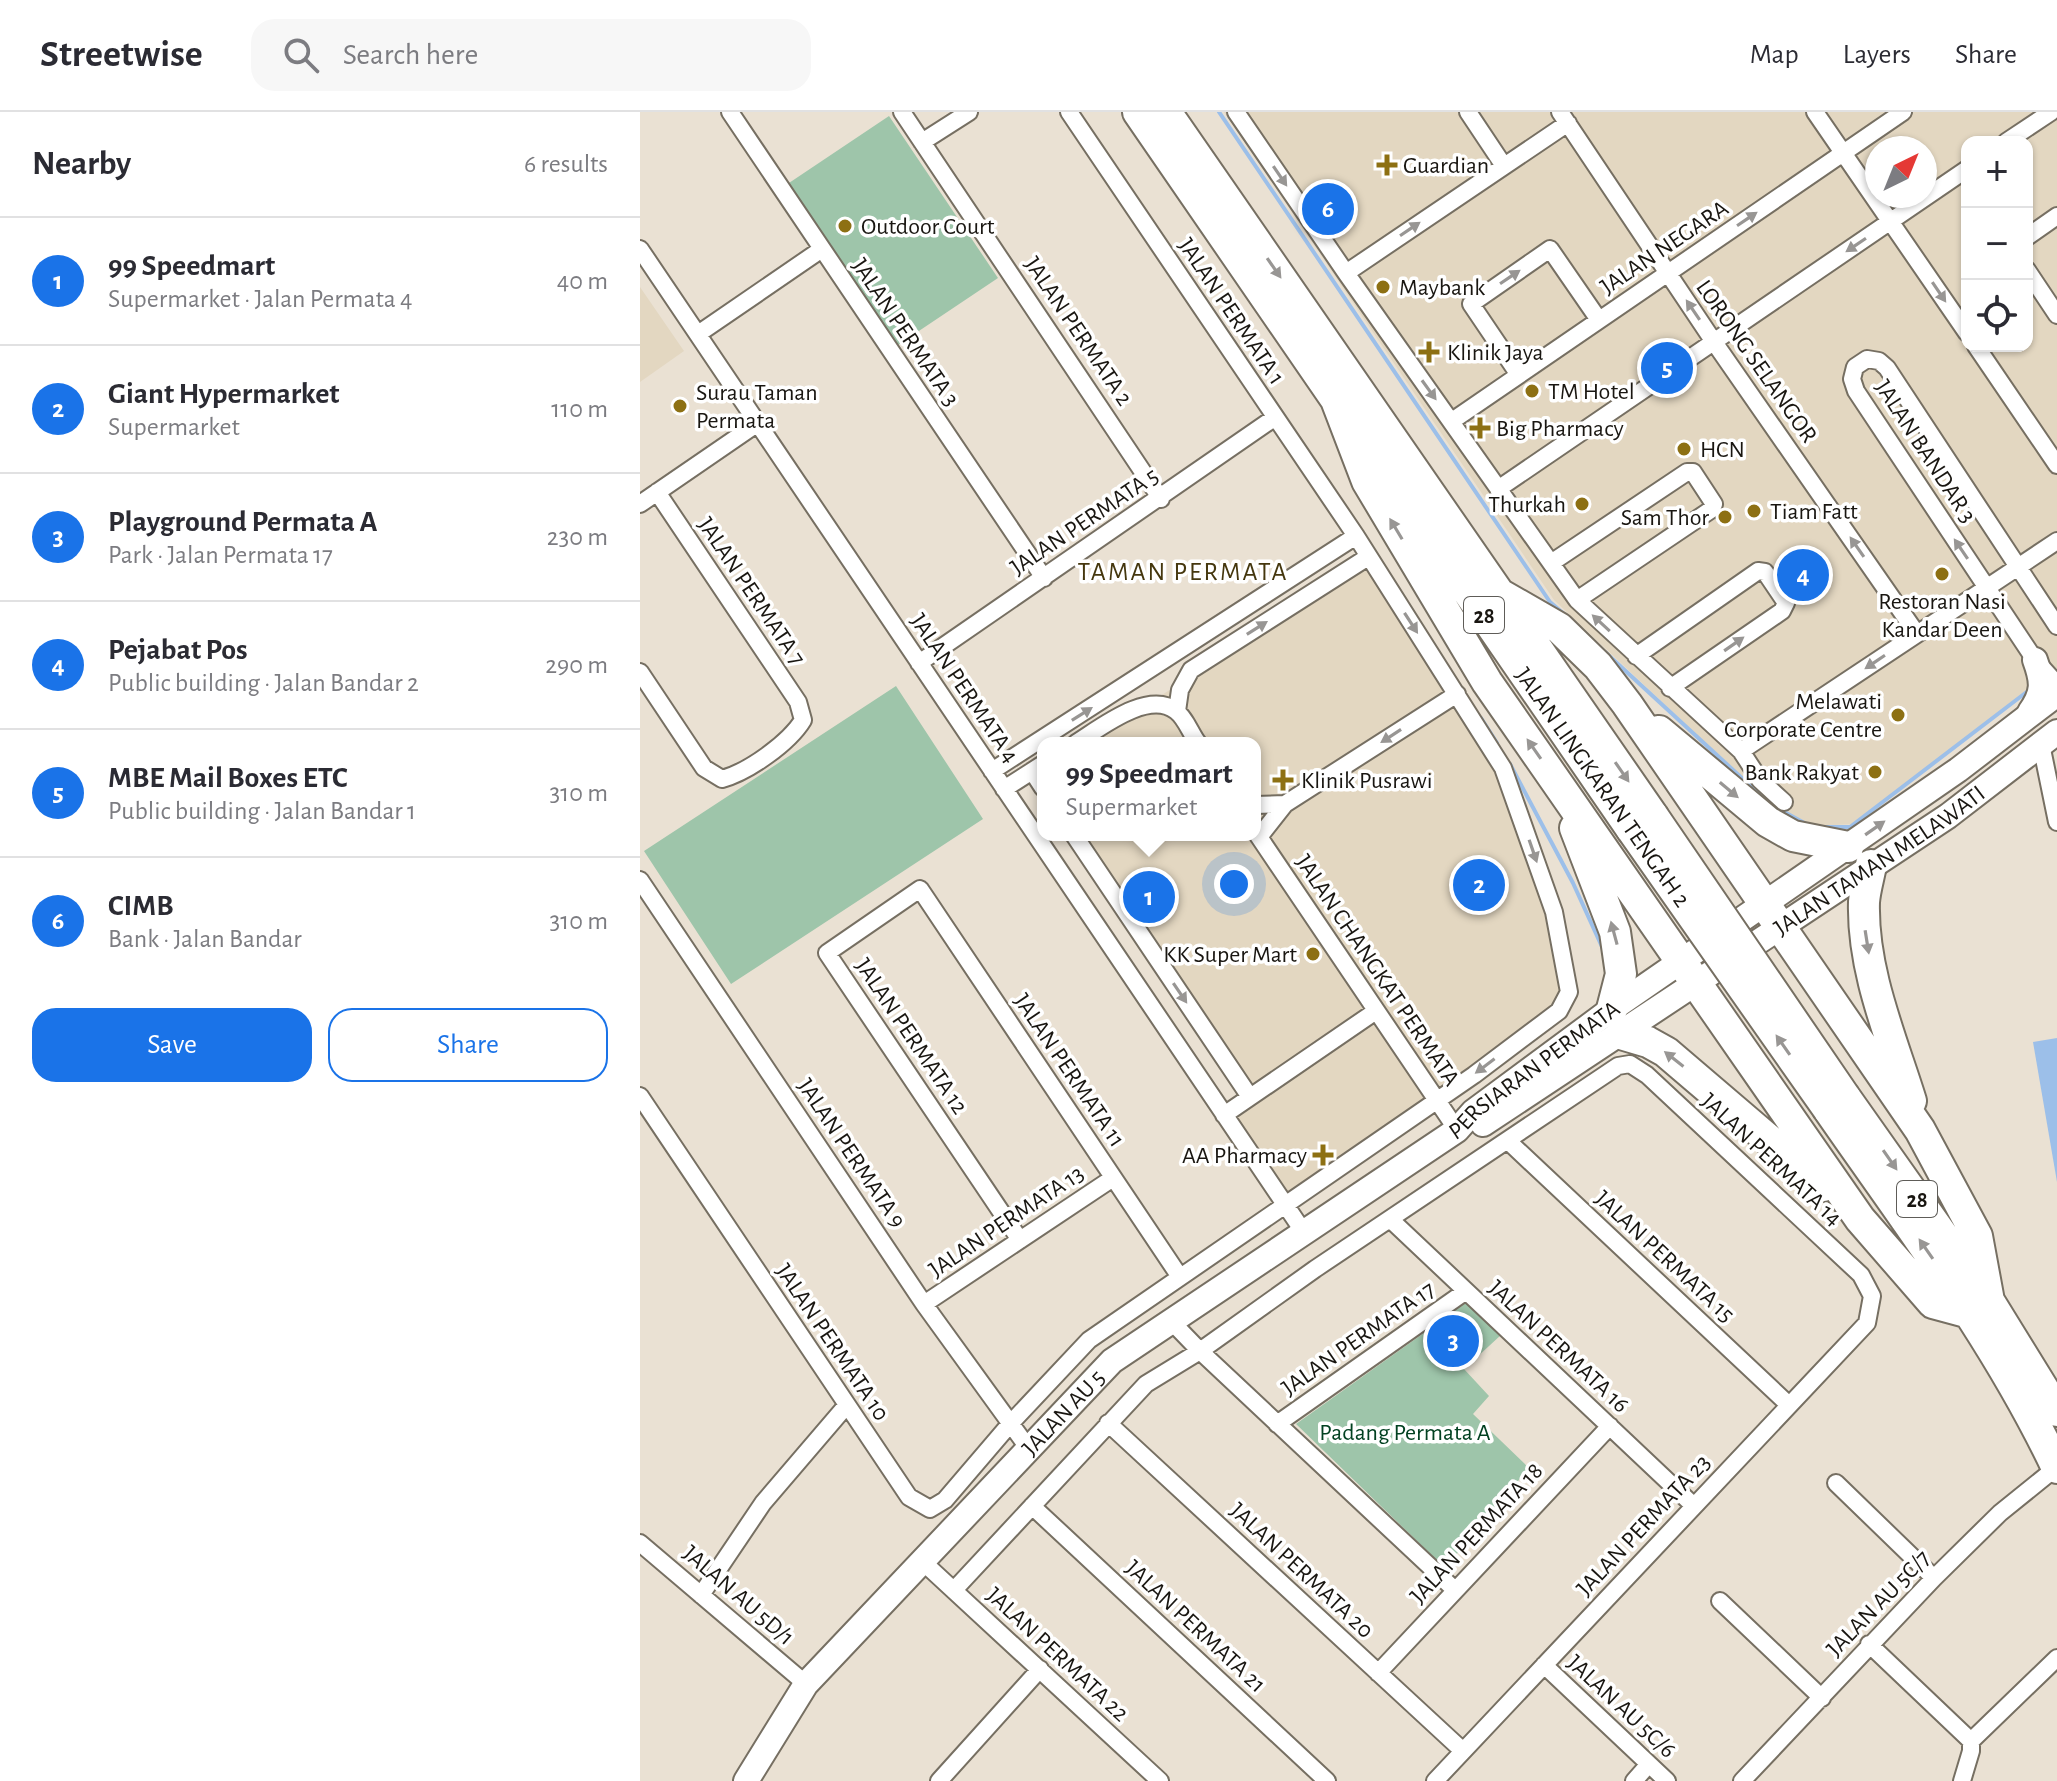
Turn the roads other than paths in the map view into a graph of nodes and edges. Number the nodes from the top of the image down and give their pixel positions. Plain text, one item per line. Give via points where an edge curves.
1 (730, 112) edge
2 (902, 112) edge
3 (969, 112) edge
4 (1069, 112) edge
5 (1138, 112) edge
6 (1166, 112) edge
7 (1236, 112) edge
8 (1468, 112) edge
9 (1815, 112) edge
10 (1903, 112) edge
11 (2051, 112) edge
12 (1564, 118) edge
13 (2015, 136) edge
14 (922, 142) junction
15 (1844, 153) junction
16 (1504, 166) junction
17 (1961, 173) edge
18 (2057, 216) edge
19 (1891, 222) junction
20 (2033, 233) edge
21 (640, 249) edge
22 (822, 249) junction
23 (1346, 273) junction
24 (1668, 273) junction
25 (2033, 279) edge
26 (2057, 315) edge
27 (1599, 320) junction
28 (1961, 324) edge
29 (698, 334) junction
30 (1714, 342) junction
31 (1980, 352) edge
32 (1519, 375) junction
33 (1336, 400) junction
34 (1274, 418) junction
35 (1452, 421) junction
36 (758, 423) junction
37 (2057, 465) edge
38 (1498, 489) junction
39 (657, 492) junction
40 (1161, 499) junction
41 (640, 504) edge
42 (1356, 536) junction
43 (2057, 541) edge
44 (1368, 557) junction
45 (1551, 563) junction
46 (2020, 566) junction
47 (1044, 578) junction
48 (1987, 588) junction
49 (1498, 593) junction
50 (1577, 600) junction
51 (2057, 626) edge
52 (1917, 634) junction
53 (1636, 656) junction
54 (2035, 660) junction
55 (919, 663) junction
56 (640, 672) edge
57 (2057, 684) edge
58 (1670, 688) junction
59 (1457, 694) junction
60 (2057, 694) edge
61 (1627, 704) junction
62 (1177, 711) junction
63 (2027, 718) junction
64 (1045, 737) edge
65 (1086, 737) edge
66 (1194, 737) edge
67 (2049, 738) edge
68 (1037, 742) edge
69 (1741, 751) junction
70 (1037, 768) edge
71 (992, 771) junction
72 (1557, 782) junction
73 (1004, 789) junction
74 (1784, 802) dead end
75 (1285, 804) junction
76 (1261, 805) edge
77 (2057, 822) edge
78 (1642, 823) junction
79 (1709, 823) junction
80 (1261, 830) edge
81 (1037, 838) edge
82 (1261, 840) edge
83 (1039, 841) edge
84 (1078, 841) edge
85 (1860, 856) junction
86 (640, 880) edge
87 (1627, 882) junction
88 (920, 889) joint
89 (1772, 914) junction
90 (1689, 972) junction
91 (1821, 985) junction
92 (1376, 1011) junction
93 (1616, 1021) junction
94 (1763, 1079) junction
95 (640, 1096) edge
96 (1250, 1097) junction
97 (1436, 1100) junction
98 (1224, 1115) junction
99 (1457, 1130) junction
100 (1920, 1130) junction
101 (1508, 1141) junction
102 (1113, 1178) junction
103 (1286, 1206) junction
104 (1860, 1219) junction
105 (1391, 1220) junction
106 (1305, 1234) junction
107 (1020, 1240) junction
108 (1180, 1277) junction
109 (1466, 1291) junction
110 (1872, 1296) joint
111 (924, 1304) junction
112 (1980, 1307) junction
113 (1171, 1321) junction
114 (1200, 1351) junction
115 (1789, 1405) junction
116 (846, 1406) junction
117 (2057, 1411) edge
118 (1108, 1423) junction
119 (1010, 1424) junction
120 (1277, 1424) junction
121 (1610, 1426) junction
122 (1029, 1449) junction
123 (2057, 1468) edge
124 (1836, 1483) dead end
125 (1032, 1506) junction
126 (1694, 1506) junction
127 (642, 1544) edge
128 (923, 1562) junction
129 (1934, 1578) junction
130 (954, 1590) junction
131 (1455, 1590) junction
132 (701, 1595) junction
133 (1720, 1601) dead end
134 (1869, 1644) junction
135 (2057, 1658) edge
136 (1544, 1665) junction
137 (1040, 1669) junction
138 (1378, 1673) junction
139 (806, 1684) junction
140 (1822, 1698) junction
141 (1971, 1741) junction
142 (1463, 1751) junction
143 (1649, 1764) junction
144 (940, 1780) edge
145 (746, 1781) edge
146 (1160, 1781) edge
147 (1327, 1781) edge
148 (1435, 1781) edge
149 (1634, 1781) edge
150 (1667, 1781) edge
151 (1742, 1781) edge
152 (1962, 1781) edge

1 - 22 street, JALAN PERMATA 3
2 - 14 street, JALAN PERMATA 2
3 - 14 street
4 - 34 street, JALAN PERMATA 1
5 - 33 highway, JALAN LINGKARAN TENGAH 2 / 28
6 -> 49 highway, JALAN LINGKARAN TENGAH 2 / 28
7 -> 23 street
8 - 16 street
9 - 15 street
10 - 15 street, JALAN NEGARA
11 - 13 street
12 - 16 street
12 - 24 street, LORONG SELANGOR
14 - 40 street, JALAN PERMATA 2
15 - 19 street
24 -> 15 street, JALAN NEGARA
23 -> 16 street
17 - 19 street
18 - 20 street
19 -> 28 street
19 -> 30 street
21 - 29 street, JALAN PERMATA 4
22 - 29 street
22 - 47 street, JALAN PERMATA 3
23 -> 35 street
24 - 27 street, JALAN NEGARA
30 -> 24 street, LORONG SELANGOR
25 - 26 street
27 - 32 street, JALAN NEGARA
32 -> 27 street via 1471,304 1550,249
29 - 36 street, JALAN PERMATA 4
30 - 38 street
52 -> 30 street, LORONG SELANGOR
31 - 37 street
32 - 35 street, JALAN NEGARA
72 -> 33 highway via 1487,682 1367,481
33 - 78 highway, JALAN LINGKARAN TENGAH 2 / 28
34 - 40 street, JALAN PERMATA 5
34 - 42 street, JALAN PERMATA 1
35 - 38 street
36 - 39 street
36 - 55 street, JALAN PERMATA 4
38 - 45 street
39 - 41 street
39 - 56 street, JALAN PERMATA 7 via 798,702 803,720 794,735 737,775 722,779 704,768
40 - 47 street, JALAN PERMATA 5
42 - 44 street, JALAN PERMATA 1
64 -> 42 street
43 - 46 street
44 -> 59 street, JALAN PERMATA 1
62 -> 44 street via 1191,670
45 - 50 street
45 - 50 street via 1693,472 1714,504 1712,509
46 - 48 street
48 -> 46 street, JALAN BANDAR 3 via 1856,391 1855,367 1867,359 1887,368
46 - 51 street, JALAN BANDAR 3
47 - 55 street, JALAN PERMATA 5
48 - 52 street
48 - 54 street, JALAN BANDAR 3
49 - 61 highway via 1559,628
49 -> 78 highway, JALAN LINGKARAN TENGAH 2 / 28
53 -> 50 street
52 -> 69 street
53 - 58 street
58 -> 53 street via 1782,611 1786,603 1765,572 1758,571
54 - 57 street, JALAN BANDAR 3
54 - 63 main road via 2042,680
55 - 71 street, JALAN PERMATA 4
58 - 69 street
59 -> 75 street, JALAN CHANGKAT PERMATA
59 -> 97 street, PERSIARAN PERMATA via 1503,768 1554,912 1569,992 1559,1011
60 - 63 main road, JALAN TAMAN MELAWATI
61 - 79 highway
61 -> 85 highway via 1768,822 1793,836
62 - 65 street via 1161,705 1130,709
62 - 66 street
85 -> 63 main road, JALAN TAMAN MELAWATI
67 - 77 street
67 - 85 main road, JALAN TAMAN MELAWATI via 1948,816
71 -> 68 street
69 - 74 street via 1760,780
70 - 73 street
71 - 73 street, JALAN PERMATA 4
72 - 87 highway
93 -> 72 highway via 1621,974 1615,932
73 - 81 street, JALAN PERMATA 4
75 - 76 street
75 - 80 street, JALAN CHANGKAT PERMATA
78 - 112 highway, JALAN LINGKARAN TENGAH 2 / 28, bridge
79 - 87 highway via 1718,860 1701,893 1666,905 1648,901
79 - 89 highway
82 - 92 street, JALAN CHANGKAT PERMATA
83 - 98 street, JALAN PERMATA 4
84 -> 96 street
85 - 89 main road, JALAN TAMAN MELAWATI
85 -> 100 highway via 1865,937 1875,987
86 - 111 street, JALAN PERMATA 9
87 - 90 highway
88 - 102 street, JALAN PERMATA 11
88 - 107 street, JALAN PERMATA 12 via 827,953
89 - 90 main road, PERSIARAN PERMATA
89 - 91 highway
90 - 93 main road, PERSIARAN PERMATA
90 - 94 highway
91 - 94 highway via 1799,976 1771,976 1744,998 1742,1025
91 - 100 highway
92 - 96 street
92 - 97 street, JALAN CHANGKAT PERMATA
93 - 99 main road, PERSIARAN PERMATA via 1473,1112
104 -> 93 highway via 1666,1052
94 - 104 highway
95 - 116 street, JALAN PERMATA 10
96 - 98 street
97 - 99 street, JALAN CHANGKAT PERMATA
97 - 103 street, PERSIARAN PERMATA
98 - 103 street, JALAN PERMATA 4
99 - 106 main road, JALAN AU 5
100 - 112 highway via 1977,1236
101 - 105 street
101 - 110 street, JALAN PERMATA 14 via 1618,1066 1630,1064 1861,1275
101 - 115 street, JALAN PERMATA 15
102 - 107 street, JALAN PERMATA 13
102 - 108 street, JALAN PERMATA 11
103 - 106 street, JALAN PERMATA 4
103 - 108 street, PERSIARAN PERMATA
104 - 112 highway via 1933,1303
105 - 109 street, JALAN PERMATA 16
105 - 114 street
106 - 113 main road, JALAN AU 5
107 - 111 street, JALAN PERMATA 13
108 - 119 street, PERSIARAN PERMATA via 1089,1340
109 - 120 street, JALAN PERMATA 17
109 - 121 street, JALAN PERMATA 16
110 - 115 street, JALAN PERMATA 23 via 1867,1323
111 - 119 street, JALAN PERMATA 9
112 - 117 highway, JALAN LINGKARAN TENGAH 2 / 28
112 - 123 highway, JALAN LINGKARAN TENGAH 2 / 28 via 1998,1357
113 - 114 street
113 - 122 main road, JALAN AU 5 via 1112,1361
114 - 118 street via 1146,1384
114 - 120 street
115 - 126 street, JALAN PERMATA 23
116 - 119 street, JALAN PERMATA 10 via 909,1497 930,1509 945,1500
116 - 132 street via 763,1503
118 - 125 street
118 - 138 street, JALAN PERMATA 20
119 - 122 street, JALAN PERMATA 9
120 - 131 street
121 - 126 street, JALAN PERMATA 16
121 - 131 street, JALAN PERMATA 18
122 - 128 main road, JALAN AU 5
123 - 129 street, JALAN AU 5C/7 via 2000,1513
124 - 129 street
125 - 130 street
125 - 147 street, JALAN PERMATA 21
126 - 136 street, JALAN PERMATA 23
127 - 132 street, JALAN AU 5D/1
128 - 130 street, JALAN PERMATA 22
128 - 139 main road, JALAN AU 5
129 - 134 street, JALAN AU 5C/7
130 - 137 street, JALAN PERMATA 22
131 - 138 street, JALAN PERMATA 18
132 - 139 street, JALAN AU 5D/1
133 - 140 street
134 - 140 street, JALAN AU 5C/7
134 - 141 street
135 - 141 street
136 - 142 street, JALAN PERMATA 23
136 - 143 street, JALAN AU 5C/6
137 - 144 street
137 - 146 street, JALAN PERMATA 22
138 - 142 street, JALAN PERMATA 20
139 - 145 main road, JALAN AU 5
140 - 151 street, JALAN AU 5C/7
141 - 152 street
142 - 148 street, JALAN PERMATA 23
143 - 149 street
143 - 150 street, JALAN AU 5C/6

